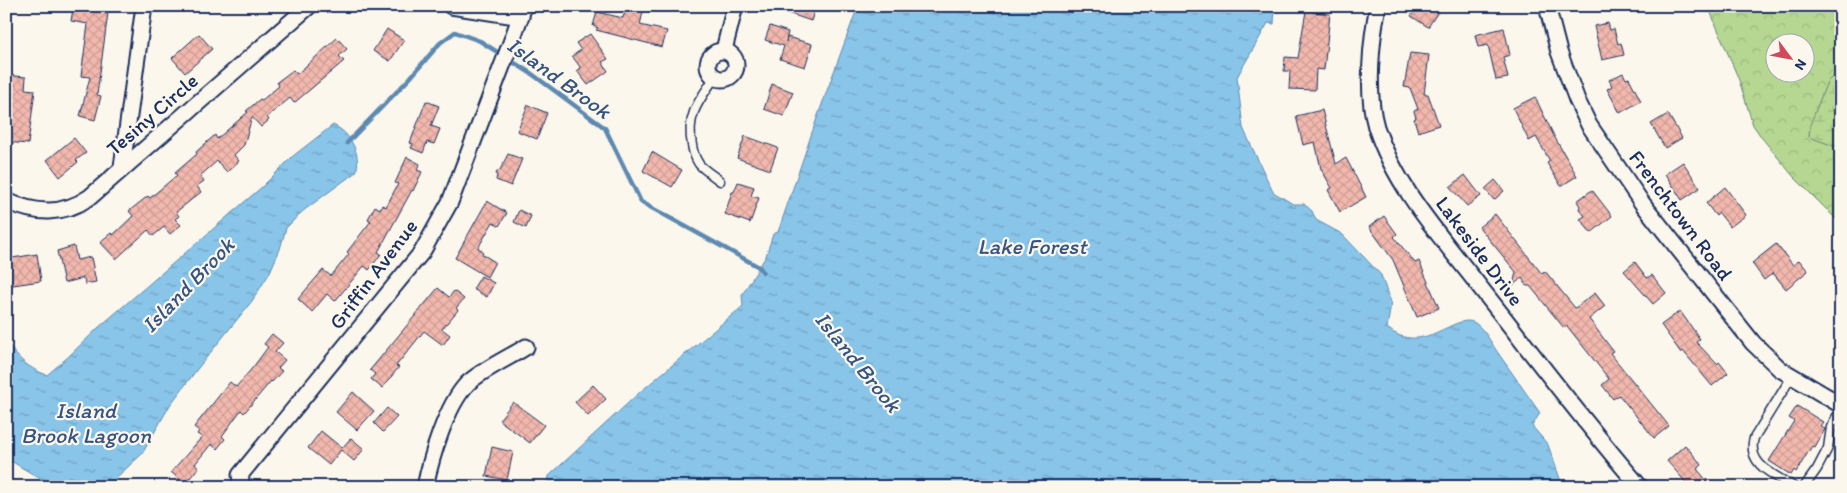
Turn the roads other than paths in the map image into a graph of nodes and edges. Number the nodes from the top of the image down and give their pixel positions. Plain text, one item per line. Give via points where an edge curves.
1 (144, 6) edge
2 (309, 6) edge
3 (451, 6) edge
4 (735, 6) edge
5 (1378, 6) edge
6 (1547, 6) edge
7 (522, 12) edge
8 (724, 50) junction
9 (715, 77) junction
10 (122, 167) junction
11 (720, 181) dead end
12 (6, 201) edge
13 (526, 348) dead end
14 (1792, 376) junction
15 (1841, 407) edge
16 (241, 481) edge
17 (229, 487) edge
18 (425, 487) edge
19 (1640, 487) edge
20 (1794, 487) edge
21 (1804, 487) edge

1 - 10 street
2 - 10 street, Tesiny Circle
3 - 7 street
4 - 8 street
5 - 19 street, Lakeside Drive via 1371,53 1371,100 1375,125 1394,171 1543,368
6 - 14 street, Frenchtown Road via 1559,52 1589,124 1642,203 1753,343
7 - 16 street, Griffin Avenue via 450,202 422,252
8 - 9 street via 715,52 709,60 709,70
8 - 9 street via 734,56 736,67 726,78
9 - 11 lane via 690,119 690,136 693,154 700,165
10 - 12 street, Tesiny Circle via 90,197 63,210 25,209
13 - 18 street via 467,384 444,423
14 - 15 street, Frenchtown Road
14 - 20 lane via 1754,438 1752,453 1765,469
15 - 21 lane via 1831,427 1828,448
16 - 17 street, Griffin Avenue

